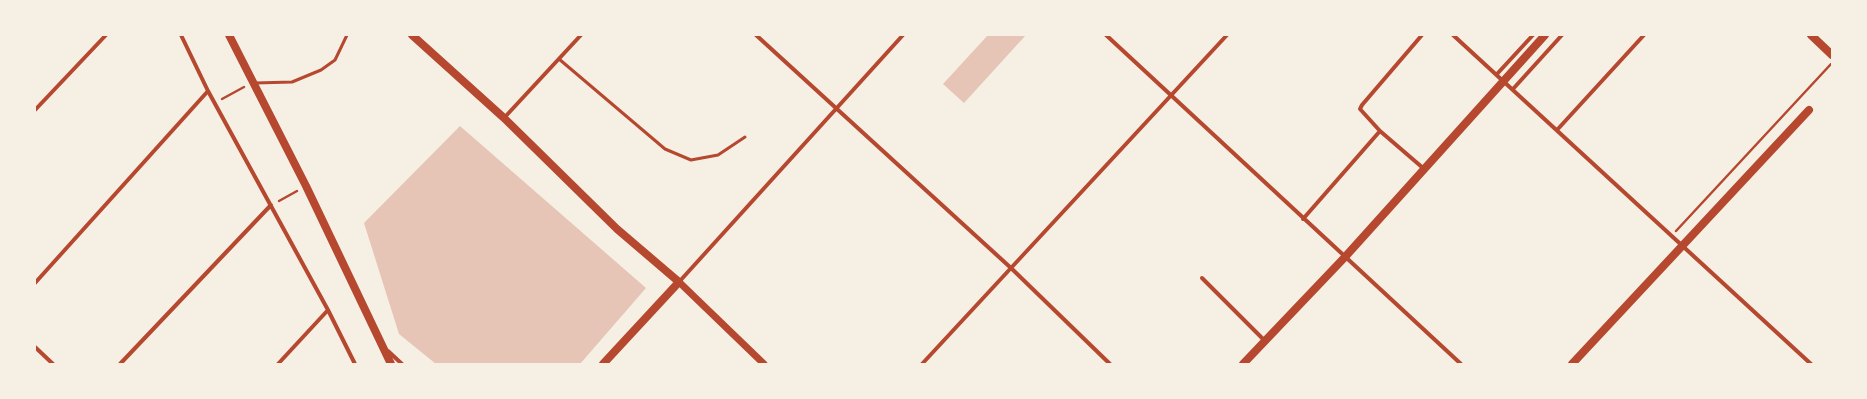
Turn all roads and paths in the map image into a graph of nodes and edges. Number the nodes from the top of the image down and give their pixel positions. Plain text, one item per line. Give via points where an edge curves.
1 (106, 35) edge
2 (181, 35) edge
3 (229, 35) edge
4 (347, 35) edge
5 (412, 35) edge
6 (581, 35) edge
7 (756, 35) edge
8 (903, 35) edge
9 (1106, 35) edge
10 (1227, 35) edge
11 (1422, 35) edge
12 (1453, 35) edge
13 (1533, 35) edge
14 (1545, 35) edge
15 (1562, 35) edge
16 (1644, 35) edge
17 (1811, 35) edge
18 (1832, 55) edge
19 (559, 59) junction
20 (1832, 63) edge
21 (1497, 74) junction
22 (1504, 81) junction
23 (253, 83) junction
24 (1513, 89) junction
25 (208, 91) junction
26 (1172, 94) junction
27 (215, 103) junction
28 (836, 108) junction
29 (35, 110) edge
30 (1809, 110) dead end
31 (504, 118) junction
32 (1557, 130) junction
33 (1380, 131) junction
34 (745, 137) dead end
35 (1423, 168) junction
36 (306, 186) junction
37 (271, 205) junction
38 (1303, 219) junction
39 (1672, 236) junction
40 (1682, 246) junction
41 (1345, 257) junction
42 (1011, 268) junction
43 (1202, 278) dead end
44 (679, 282) junction
45 (35, 283) edge
46 (328, 310) junction
47 (1265, 340) junction
48 (382, 346) junction
49 (35, 347) edge
50 (54, 364) edge
51 (120, 364) edge
52 (278, 364) edge
53 (355, 364) edge
54 (391, 364) edge
55 (402, 364) edge
56 (603, 364) edge
57 (764, 364) edge
58 (922, 364) edge
59 (1110, 364) edge
60 (1243, 364) edge
61 (1461, 364) edge
62 (1572, 364) edge
63 (1810, 364) edge

1 - 29 street
2 - 25 street
3 - 23 main road
4 - 23 lane via 335,60 321,70 292,82
5 - 31 main road
6 - 19 street
7 - 28 street
8 - 28 street
9 - 26 street
10 - 26 street
11 - 33 street via 1360,109
12 - 21 street
13 - 21 street
14 - 22 main road
15 - 24 street
16 - 32 street
17 - 18 main road
19 - 31 street
19 - 34 lane via 665,149 691,160 718,154
20 - 39 path
21 - 22 street
22 - 24 street
22 - 35 main road
23 - 27 path
23 - 36 main road
24 - 32 street
25 - 27 street
25 - 45 street
26 - 38 street
26 - 42 street
27 - 37 street
28 - 42 street
28 - 44 street
30 - 40 main road
31 - 44 main road via 617,228
32 - 39 street
33 - 35 street
33 - 38 street
35 - 41 main road
36 - 37 path
36 - 48 main road
37 - 46 street
37 - 51 street
38 - 41 street
39 - 40 street
40 - 62 main road
40 - 63 street
41 - 47 main road
41 - 61 street
42 - 58 street
42 - 59 street
43 - 47 street
44 - 56 main road
44 - 57 street
46 - 52 street
46 - 53 street
47 - 60 main road
48 - 54 main road
48 - 55 street
49 - 50 street

